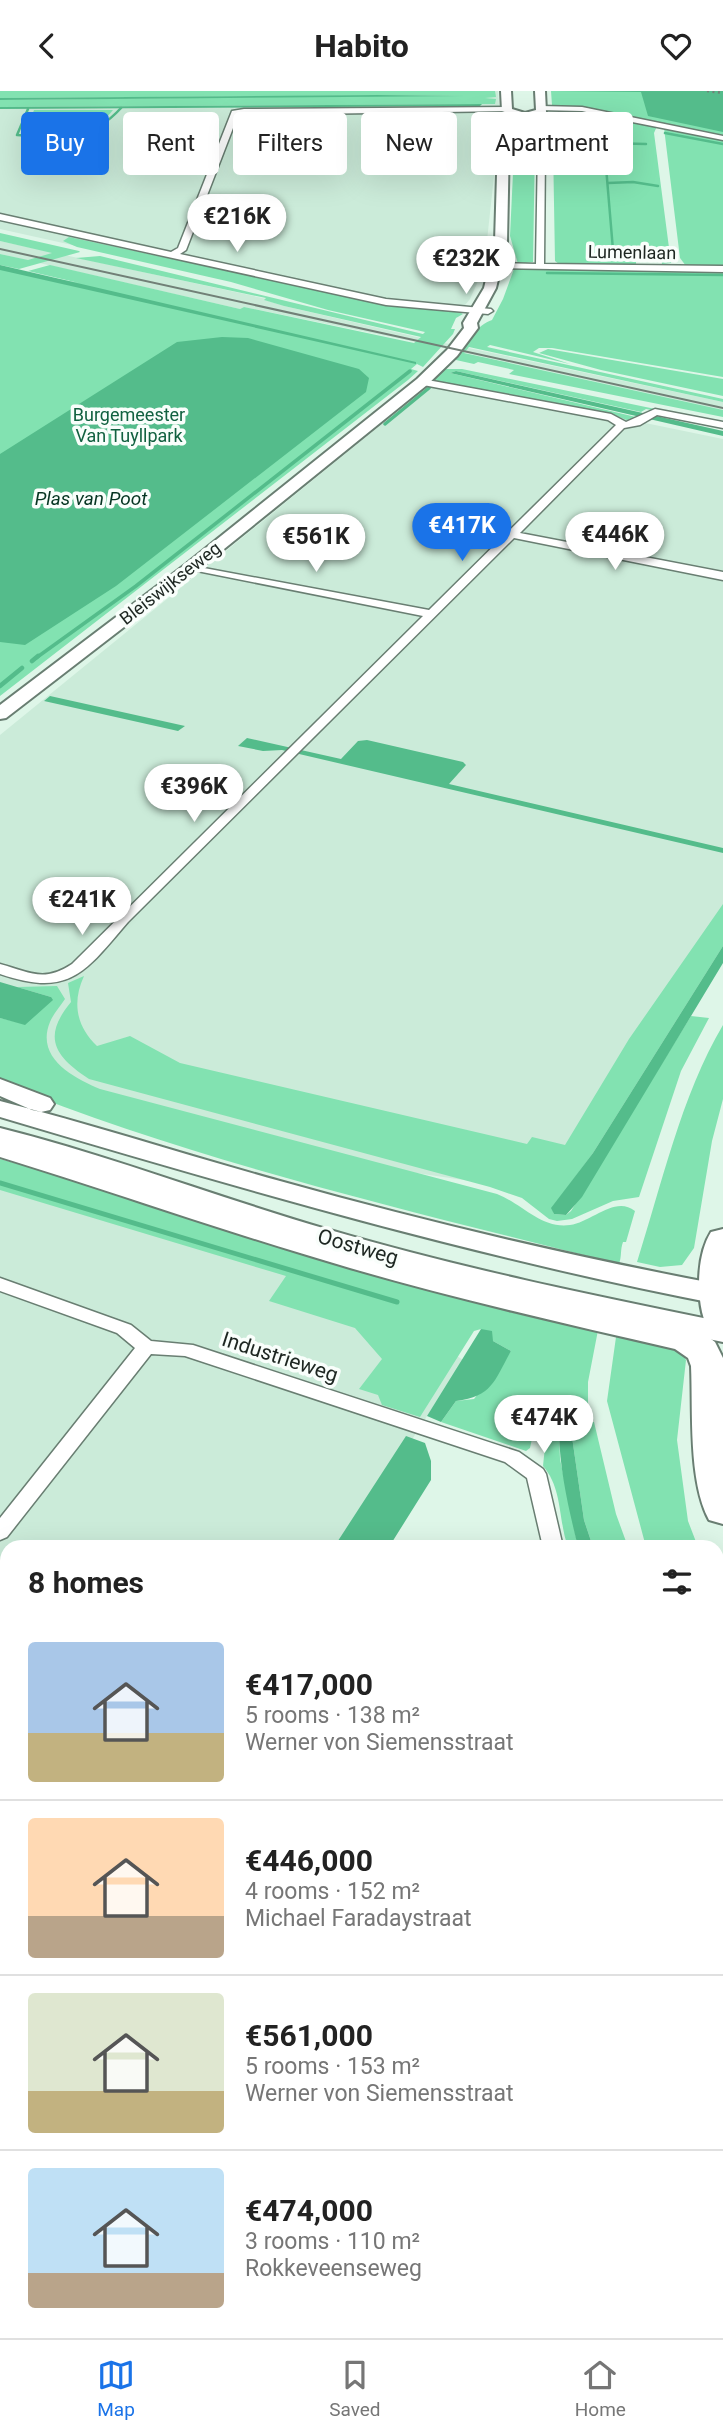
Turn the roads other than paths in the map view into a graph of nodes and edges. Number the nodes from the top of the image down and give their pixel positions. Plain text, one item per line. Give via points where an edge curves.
1 (540, 91) edge
2 (505, 99) edge
3 (541, 108) junction
4 (540, 112) edge
5 (597, 112) edge
6 (633, 119) edge
7 (723, 138) edge
8 (504, 175) edge
9 (541, 175) edge
10 (0, 218) edge
11 (171, 255) junction
12 (501, 266) junction
13 (540, 267) junction
14 (723, 269) edge
15 (483, 311) junction
16 (422, 382) junction
17 (723, 425) edge
18 (621, 426) junction
19 (514, 535) junction
20 (192, 567) junction
21 (723, 576) edge
22 (433, 614) junction
23 (0, 714) edge
24 (0, 969) edge
25 (0, 1087) edge
26 (0, 1109) edge
27 (2, 1145) edge
28 (129, 1147) junction
29 (723, 1240) edge
30 (0, 1284) edge
31 (719, 1295) edge
32 (723, 1330) edge
33 (723, 1340) edge
34 (146, 1347) junction
35 (711, 1388) junction
36 (723, 1510) edge
37 (0, 1532) edge
38 (550, 1540) edge

1 - 3 street
2 - 11 street via 235,113 182,250
3 - 4 street
3 - 5 street
6 - 7 street
8 - 12 street
9 - 13 street
10 - 11 street
11 - 15 street via 399,304
12 - 13 street, Lumenlaan
12 - 15 street
13 - 14 street, Lumenlaan
15 - 16 street, Bleiswijkseweg via 480,324
16 - 18 street via 611,417
16 - 20 street, Bleiswijkseweg
17 - 18 street via 655,412
18 - 19 street
19 - 21 street
19 - 22 street
20 - 22 street
20 - 23 street, Bleiswijkseweg
22 - 24 street via 82,963 60,978 42,980
25 - 28 main road
26 - 28 main road, Oostweg
27 - 32 main road, Oostweg via 384,1254 567,1300
27 - 35 highway via 227,1220 397,1269 681,1336 702,1352
28 - 31 main road, Oostweg via 469,1242
29 - 31 highway
30 - 34 street via 124,1329
31 - 32 highway
33 - 35 highway
34 - 37 street
34 - 38 street, Industrieweg via 186,1350 512,1457 536,1474
35 - 36 highway via 712,1446

